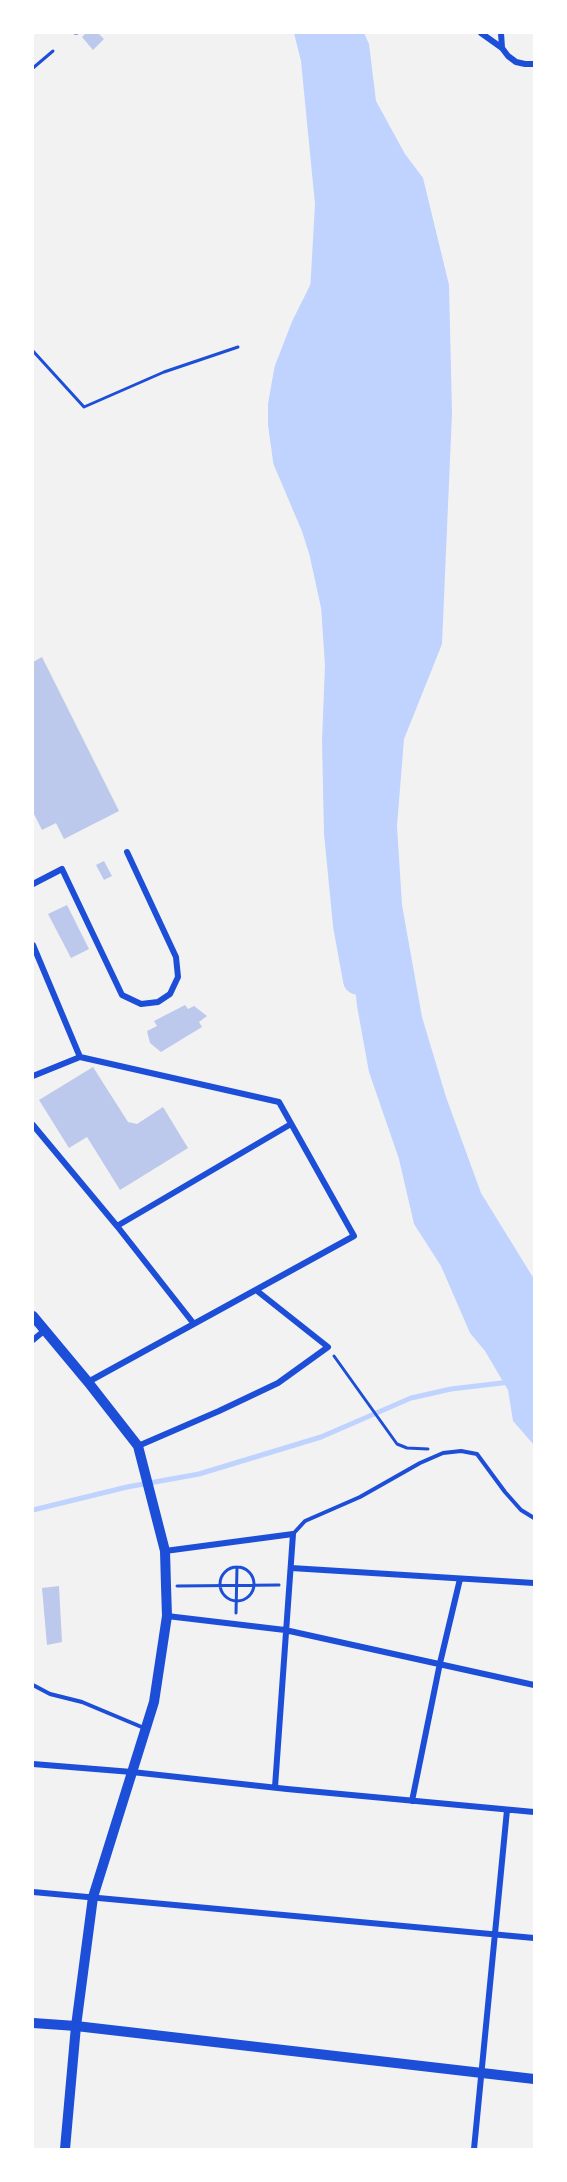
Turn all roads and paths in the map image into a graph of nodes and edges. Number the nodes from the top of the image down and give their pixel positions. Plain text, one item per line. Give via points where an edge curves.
1 (481, 33) edge
2 (501, 33) edge
3 (502, 48) junction
4 (53, 51) dead end
5 (534, 64) edge
6 (33, 68) edge
7 (238, 347) dead end
8 (33, 351) edge
9 (127, 852) dead end
10 (33, 884) edge
11 (33, 945) edge
12 (35, 956) edge
13 (80, 1057) junction
14 (33, 1076) edge
15 (291, 1124) junction
16 (33, 1125) edge
17 (117, 1226) junction
18 (256, 1290) junction
19 (33, 1316) edge
20 (194, 1324) junction
21 (45, 1330) junction
22 (33, 1340) edge
23 (328, 1347) junction
24 (88, 1382) junction
25 (138, 1446) junction
26 (438, 1455) junction
27 (534, 1518) edge
28 (293, 1534) junction
29 (165, 1551) junction
30 (237, 1567) junction
31 (291, 1568) junction
32 (460, 1579) junction
33 (534, 1583) edge
34 (219, 1585) junction
35 (236, 1585) junction
36 (254, 1585) junction
37 (289, 1585) junction
38 (166, 1586) junction
39 (236, 1602) junction
40 (167, 1616) junction
41 (236, 1624) junction
42 (285, 1630) junction
43 (440, 1663) junction
44 (33, 1685) edge
45 (534, 1685) edge
46 (146, 1729) junction
47 (33, 1764) edge
48 (132, 1772) junction
49 (275, 1788) junction
50 (412, 1801) junction
51 (507, 1810) junction
52 (534, 1812) edge
53 (33, 1892) edge
54 (93, 1897) junction
55 (494, 1934) junction
56 (534, 1938) edge
57 (33, 2023) edge
58 (76, 2026) junction
59 (481, 2074) junction
60 (534, 2079) edge
61 (65, 2149) edge
62 (474, 2149) edge

1 - 3 street
2 - 3 street
3 - 5 street via 516,62
4 - 6 path
7 - 8 path via 164,372 84,407
9 - 10 street via 176,957 178,977 170,994 158,1002 141,1004 122,995 62,869
11 - 12 street
12 - 13 street
13 - 14 street
13 - 15 street via 279,1102
15 - 17 street
15 - 18 street via 354,1236
16 - 17 street
17 - 20 street
18 - 20 street
18 - 23 street
19 - 21 street
20 - 24 street
21 - 22 street
21 - 24 street
23 - 25 street via 278,1383
23 - 26 path via 397,1444 433,1450
24 - 25 street
25 - 29 street
26 - 27 lane via 461,1450 477,1454 521,1510
26 - 28 lane via 306,1521
28 - 29 street
28 - 31 street
29 - 38 street
30 - 34 path via 222,1574
30 - 35 path
30 - 36 path via 251,1574
31 - 32 street
31 - 37 street
32 - 33 street
32 - 43 street
34 - 35 path
34 - 38 path
34 - 39 path via 226,1599
35 - 36 path
35 - 39 path
36 - 37 path
36 - 39 path via 247,1599
37 - 42 street
38 - 40 street
39 - 41 path
40 - 41 street
40 - 46 street
41 - 42 street
42 - 43 street
42 - 49 street
43 - 45 street
43 - 50 street
44 - 46 lane
46 - 48 street
47 - 48 street
48 - 49 street
48 - 54 street
49 - 50 street
50 - 51 street
51 - 52 street
51 - 55 street
53 - 54 street
54 - 55 street
54 - 58 street
55 - 56 street
55 - 59 street
57 - 58 street
58 - 59 street
58 - 61 street
59 - 60 street
59 - 62 street

